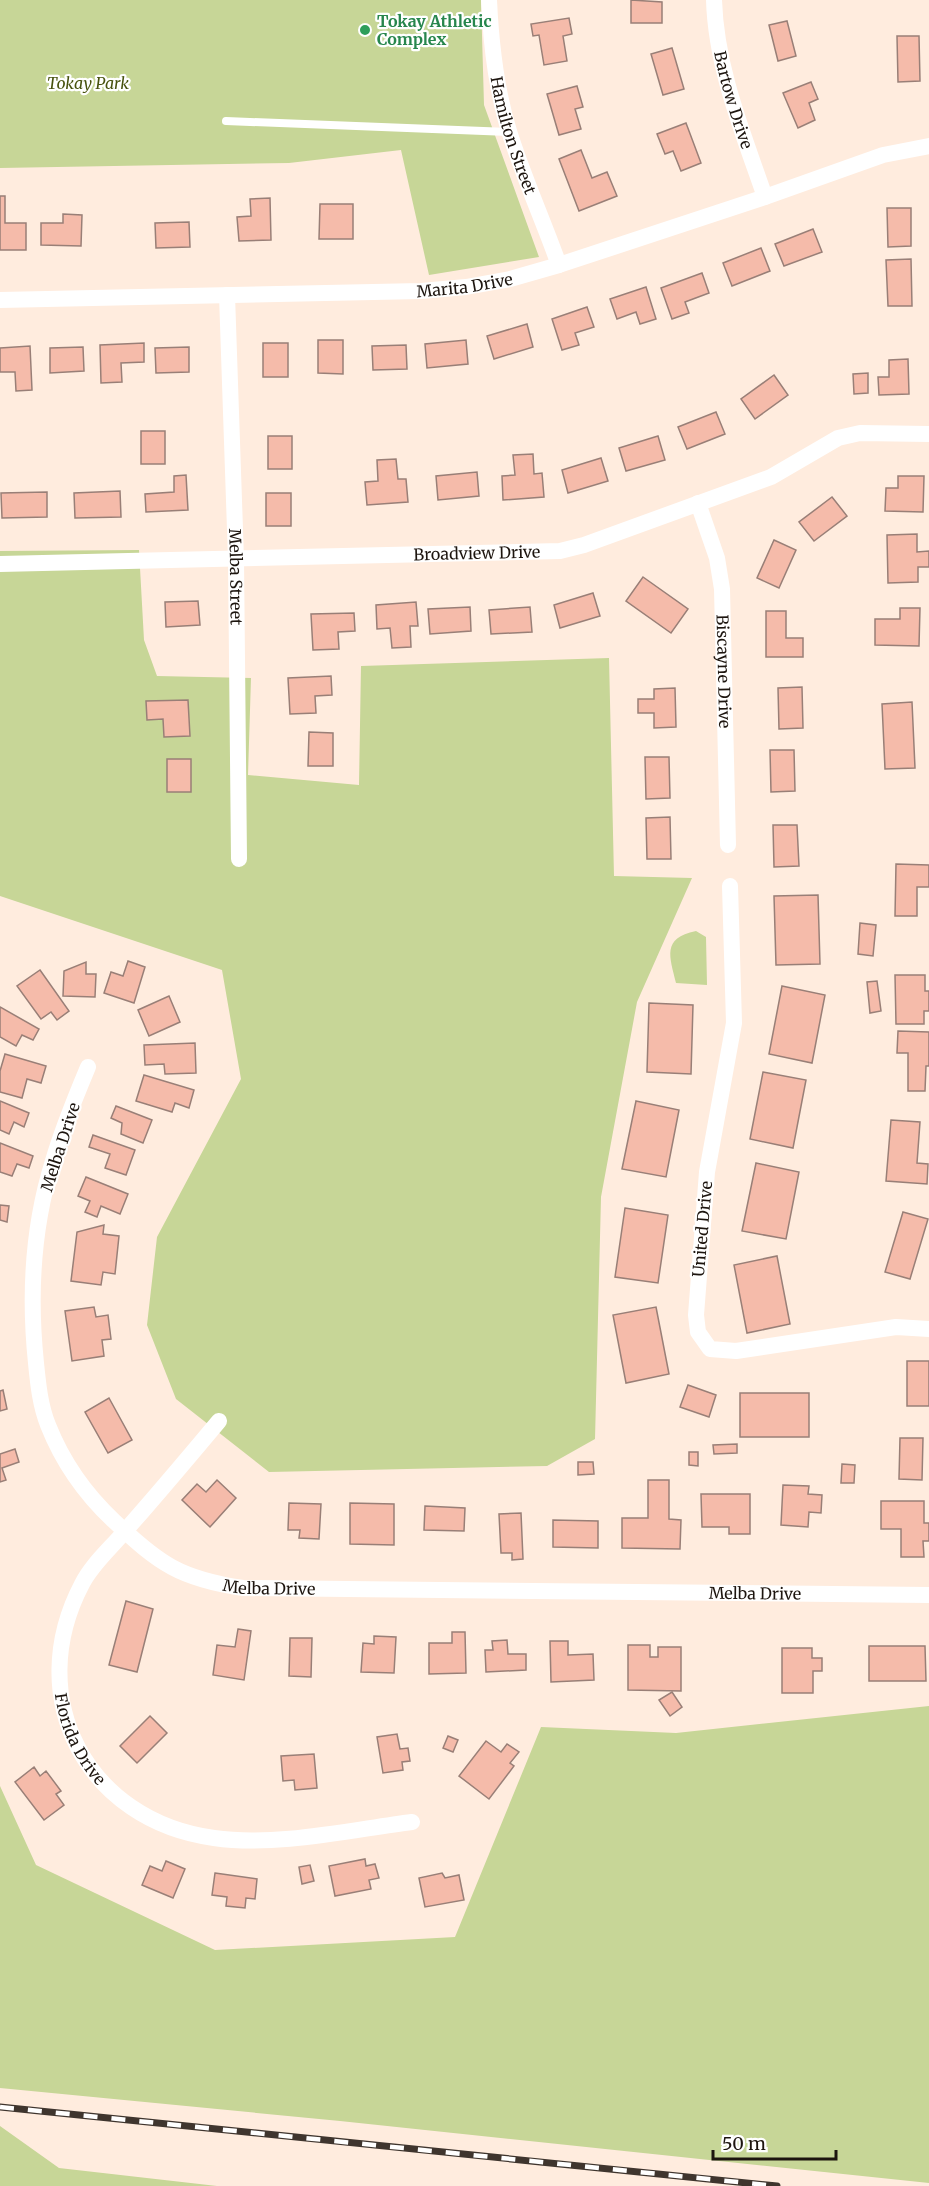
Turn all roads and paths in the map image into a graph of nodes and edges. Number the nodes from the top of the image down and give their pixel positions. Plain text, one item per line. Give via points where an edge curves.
1 (489, 0) edge
2 (714, 0) edge
3 (226, 122) dead end
4 (509, 132) junction
5 (929, 146) edge
6 (909, 151) junction
7 (929, 153) edge
8 (765, 197) junction
9 (559, 265) junction
10 (227, 295) junction
11 (0, 300) edge
12 (929, 434) edge
13 (698, 503) junction
14 (236, 559) junction
15 (0, 564) edge
16 (728, 845) dead end
17 (239, 859) dead end
18 (730, 886) dead end
19 (88, 1067) dead end
20 (929, 1329) edge
21 (219, 1421) dead end
22 (125, 1532) junction
23 (929, 1595) edge
24 (412, 1822) dead end

1 - 4 street, Hamilton Street via 491,43
2 - 8 street, Bartow Drive via 714,20 728,88
3 - 4 lane
4 - 9 street, Hamilton Street
5 - 6 street, Marita Drive
6 - 7 street, Marita Drive
6 - 8 street, Marita Drive via 883,155
8 - 9 street, Marita Drive
9 - 10 street, Marita Drive via 466,287
10 - 11 street, Marita Drive
10 - 14 street, Melba Street
12 - 13 street, Broadview Drive via 860,433 838,438 771,477
13 - 14 street, Broadview Drive via 560,551
13 - 16 street, Biscayne Drive via 717,558 722,589
14 - 15 street, Broadview Drive
14 - 17 street, Melba Street
18 - 20 street, United Drive via 734,1023 707,1172 698,1332 710,1349 736,1351 896,1327
19 - 22 street, Melba Drive via 52,1161 38,1221 32,1326 38,1385 61,1455 94,1502
21 - 22 street, Florida Drive
22 - 23 street, Melba Drive via 178,1572 243,1588
22 - 24 street, Florida Drive via 82,1583 63,1637 60,1664 61,1696 77,1749 112,1792 160,1824 237,1841

